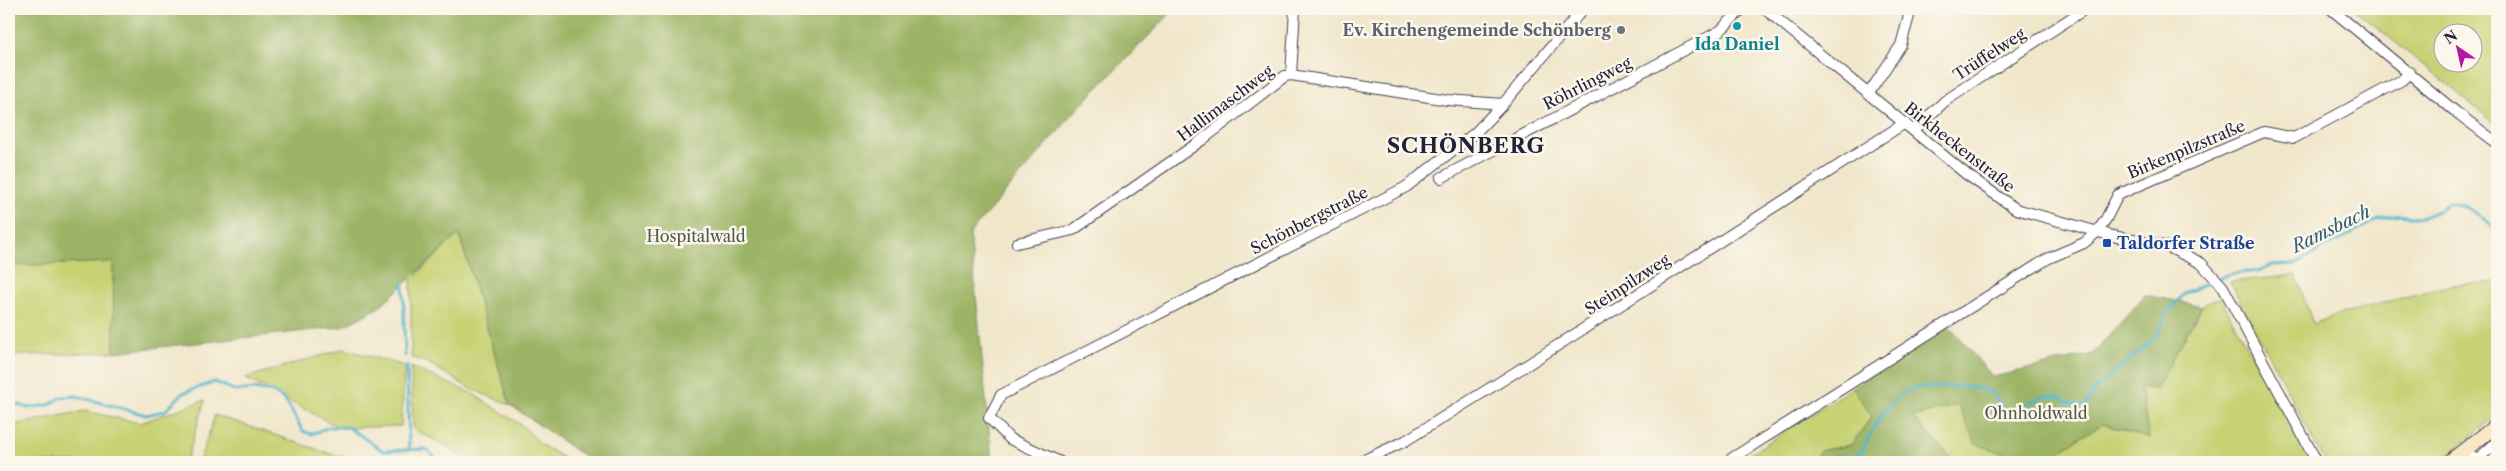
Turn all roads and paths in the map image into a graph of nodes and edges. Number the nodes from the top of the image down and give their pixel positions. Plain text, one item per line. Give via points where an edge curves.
1 (1295, 9) edge
2 (1583, 9) edge
3 (1742, 9) edge
4 (1765, 9) edge
5 (1910, 9) edge
6 (2085, 9) edge
7 (2331, 9) edge
8 (2410, 72) junction
9 (1291, 75) junction
10 (1868, 93) junction
11 (1503, 104) junction
12 (1905, 123) junction
13 (1914, 130) junction
14 (2497, 143) edge
15 (1440, 178) dead end
16 (2097, 232) junction
17 (1017, 242) dead end
18 (2497, 435) edge
19 (2470, 454) dead end
20 (1060, 462) edge
21 (1360, 462) edge
22 (1726, 462) edge
23 (2317, 462) edge
24 (2449, 462) edge

1 - 9 street
2 - 11 street, Schönbergstraße
3 - 15 street, Röhrlingweg via 1720,31
4 - 10 street, Birkheckenstraße
5 - 10 street via 1901,45
6 - 13 street, Trüffelweg via 1945,101
7 - 8 street
8 - 14 street
8 - 16 street, Birkenpilzstraße via 2402,80 2294,138 2264,132 2118,195
9 - 11 street, Hallimaschweg via 1448,100
9 - 17 street, Hallimaschweg via 1285,76 1202,140 1073,230
10 - 12 street, Birkheckenstraße
11 - 20 street, Schönbergstraße via 1475,132 1406,187 1001,395 989,418 1010,439
12 - 13 street, Birkheckenstraße
12 - 21 street, Steinpilzweg via 1528,366 1405,441
13 - 16 street, Birkheckenstraße via 1966,174 2016,209
16 - 22 street via 2084,243 2064,250 2030,270
16 - 23 street, Birkheckenstraße via 2168,247 2201,263 2214,274
18 - 19 street via 2480,457 2474,458
18 - 24 main road

